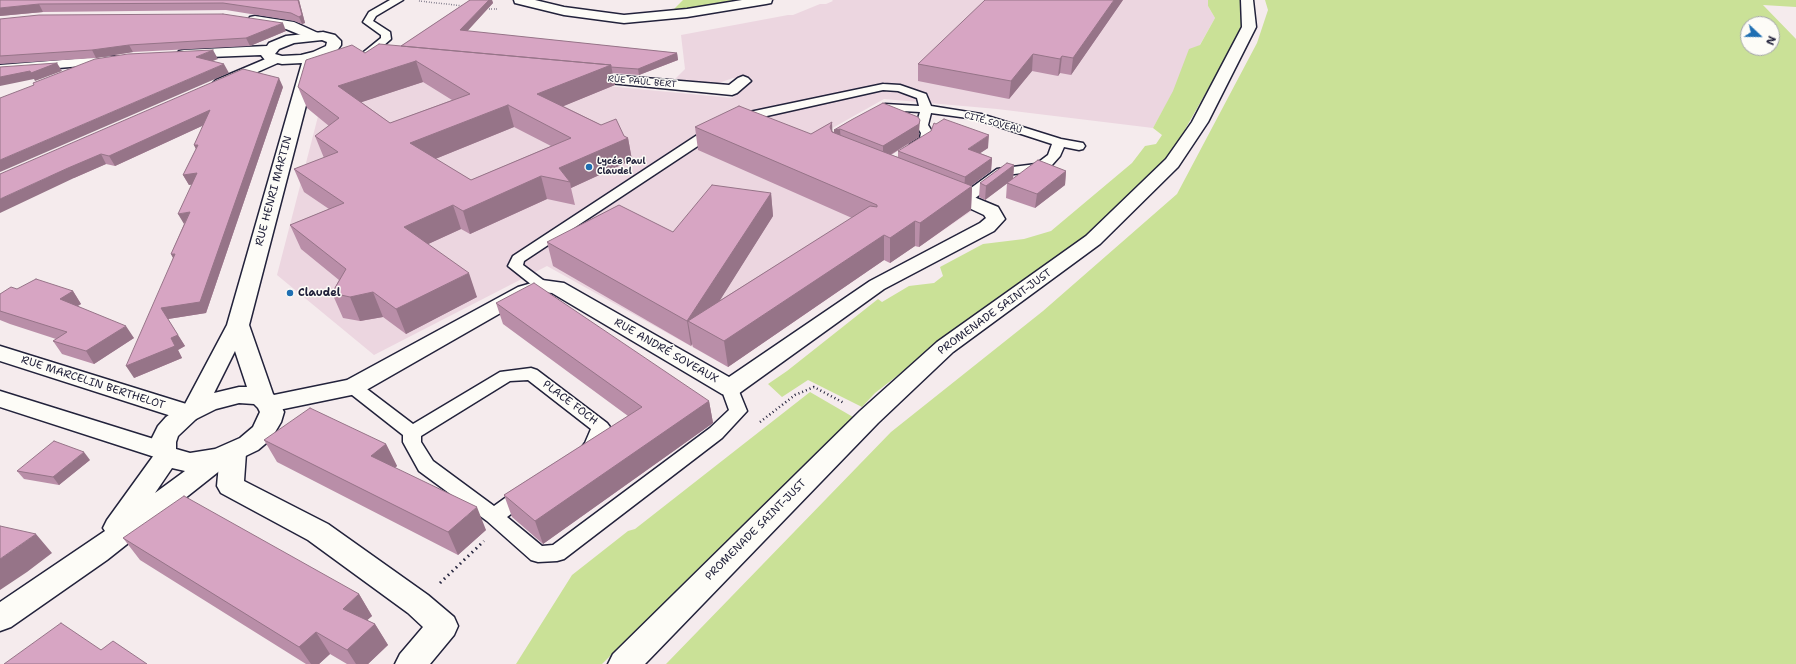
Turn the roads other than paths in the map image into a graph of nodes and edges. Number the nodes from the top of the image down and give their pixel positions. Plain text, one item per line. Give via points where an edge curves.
1 (398, 0) edge
2 (520, 0) edge
3 (766, 0) edge
4 (1247, 0) edge
5 (242, 18) edge
6 (313, 36) junction
7 (170, 55) edge
8 (272, 55) junction
9 (317, 55) junction
10 (353, 56) junction
11 (125, 59) edge
12 (387, 59) edge
13 (96, 63) junction
14 (0, 69) edge
15 (567, 75) edge
16 (52, 80) edge
17 (743, 81) dead end
18 (210, 88) edge
19 (885, 107) edge
20 (926, 110) junction
21 (1059, 142) junction
22 (1079, 146) dead end
23 (902, 155) edge
24 (928, 184) edge
25 (965, 199) junction
26 (542, 286) junction
27 (238, 325) junction
28 (0, 353) edge
29 (353, 387) junction
30 (730, 388) junction
31 (0, 399) edge
32 (265, 401) junction
33 (190, 411) junction
34 (412, 433) junction
35 (165, 453) junction
36 (226, 455) junction
37 (574, 460) edge
38 (537, 486) edge
39 (498, 520) junction
40 (98, 552) junction
41 (0, 618) edge
42 (412, 664) edge
43 (624, 664) edge

1 - 10 lane via 372,14 368,22 386,34 386,39
2 - 3 street via 564,11 624,18 687,13
4 - 43 street, PROMENADE SAINT-JUST via 1249,27 1200,122 1172,163 1093,240 945,347 892,395
5 - 6 street via 289,25
6 - 8 street via 291,39 274,46
6 - 9 street, RUE HENRI MARTIN via 334,41 331,49
7 - 8 street
8 - 9 street via 291,60
8 - 18 street
9 - 10 street
9 - 27 street, RUE HENRI MARTIN
10 - 12 street
11 - 13 street
13 - 14 street
13 - 16 street
15 - 17 street, RUE PAUL BERT via 732,90
19 - 20 lane, CITÉ SOVEAU
20 - 21 lane, CITÉ SOVEAU via 977,116
20 - 23 lane via 922,125 927,133 926,140
20 - 26 lane via 922,96 900,88 883,87 734,120 710,132 518,258 515,266
21 - 22 lane, CITÉ SOVEAU
21 - 25 lane via 1054,156 1048,162 1039,167 1002,172
24 - 25 street, RUE ANDRÉ SOVEAUX
25 - 30 street, RUE ANDRÉ SOVEAUX via 991,211 996,219 987,227 877,285
26 - 29 street, RUE ANDRÉ SOVEAUX via 525,291
26 - 30 street, RUE ANDRÉ SOVEAUX via 557,287
27 - 32 street
27 - 33 street, RUE HENRI MARTIN
28 - 33 street, RUE MARCELIN BERTHELOT
29 - 32 street, RUE ANDRÉ SOVEAUX
29 - 34 lane
30 - 39 lane via 738,411 716,432 557,553 538,554
31 - 35 street
32 - 33 street, RUE ANDRÉ SOVEAUX via 252,395 224,397
32 - 36 street via 272,412 270,422 249,444
33 - 35 street via 167,432 163,442
34 - 37 lane, PLACE FOCH via 506,376 531,374 602,427 593,447
34 - 39 lane via 412,442 426,466
35 - 36 street via 177,460 190,462
35 - 40 street via 126,518
36 - 40 street
36 - 42 street via 230,486 318,532 418,604 443,626
38 - 39 lane
40 - 41 street

